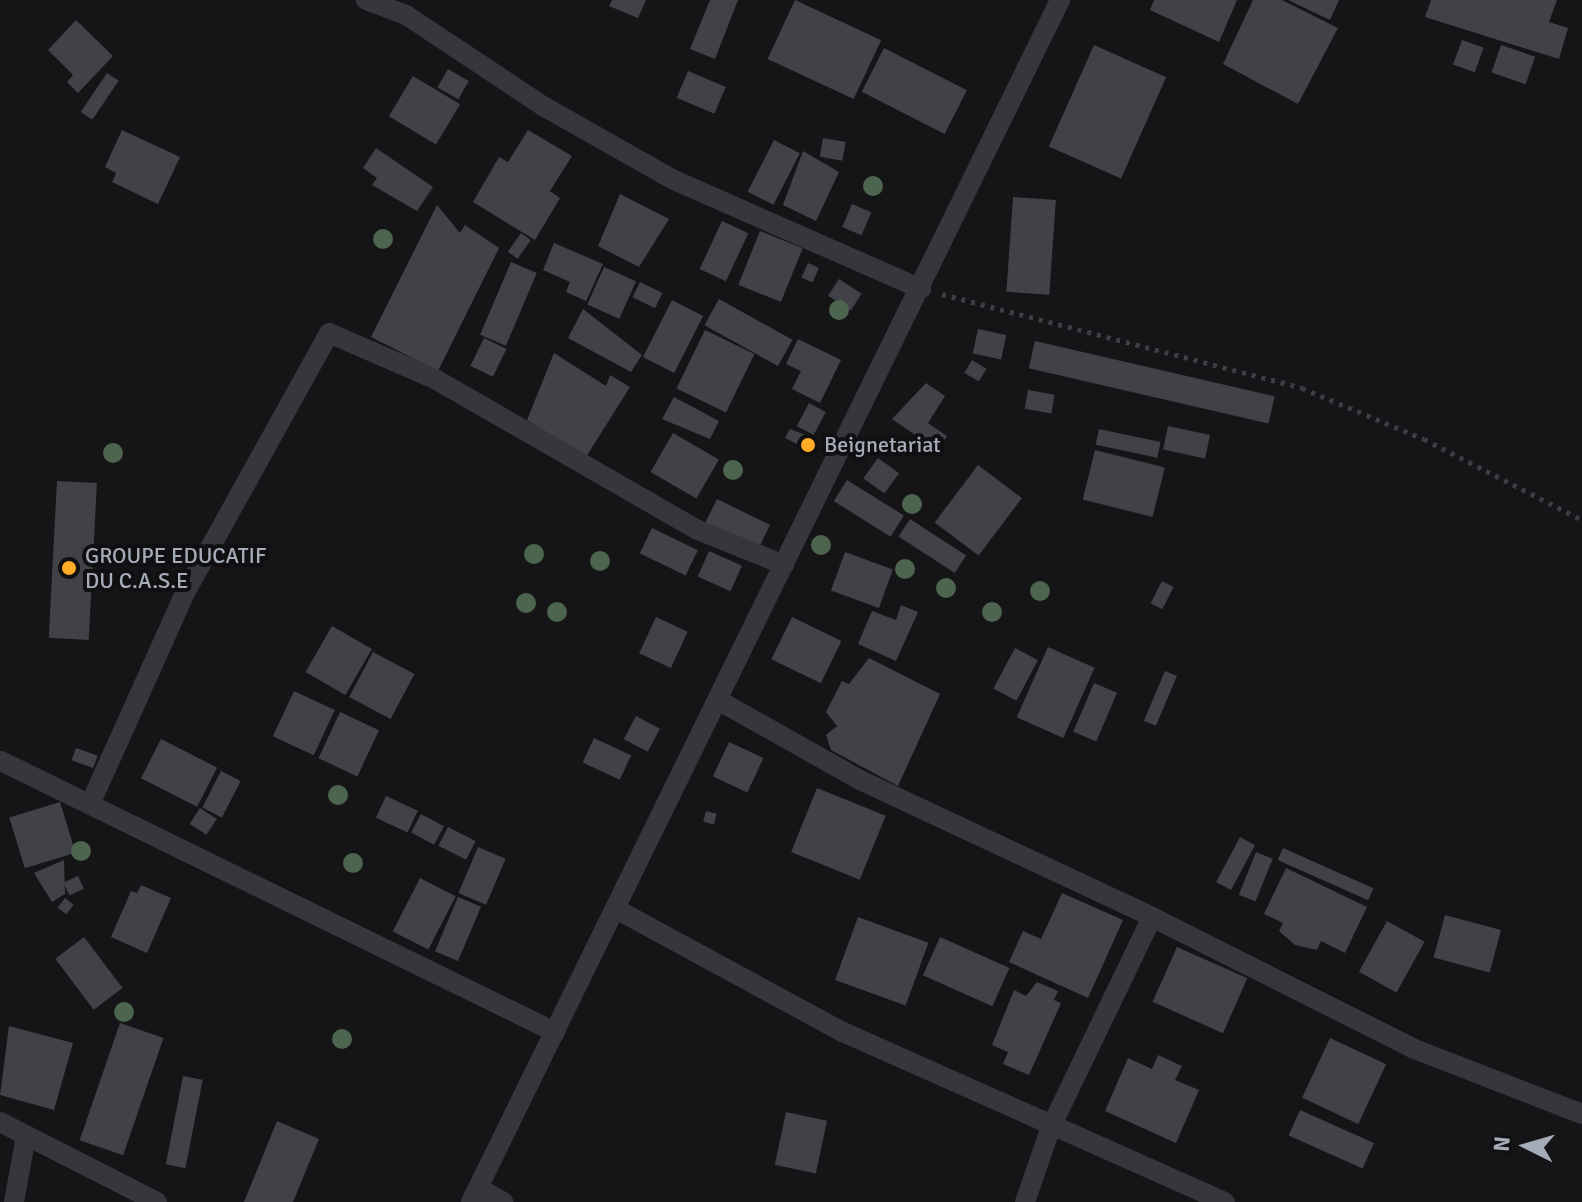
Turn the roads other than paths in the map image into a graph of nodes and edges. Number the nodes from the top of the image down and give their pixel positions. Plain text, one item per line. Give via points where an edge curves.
1 (366, 0) edge
2 (1060, 0) edge
3 (921, 289) junction
4 (784, 565) junction
5 (718, 700) junction
6 (1, 761) edge
7 (92, 800) junction
8 (616, 909) junction
9 (1152, 917) junction
10 (555, 1032) junction
11 (1582, 1114) edge
12 (0, 1122) edge
13 (1051, 1127) junction
14 (26, 1136) junction
15 (475, 1195) edge
16 (14, 1202) edge
17 (157, 1202) edge
18 (503, 1202) edge
19 (1025, 1202) edge
20 (1225, 1202) edge

1 - 3 street via 406,15 543,106 674,180
2 - 3 street
3 - 4 street
4 - 5 street
4 - 7 street via 698,530 435,379 329,333 185,593
5 - 8 street
5 - 9 street via 860,780
6 - 7 street
7 - 10 street via 196,862 304,905
8 - 10 street
8 - 13 street via 843,1032
9 - 11 street via 1412,1048
9 - 13 street
10 - 15 street
12 - 14 street
13 - 19 street
13 - 20 street via 1105,1143
14 - 16 street
14 - 17 street
15 - 18 street

